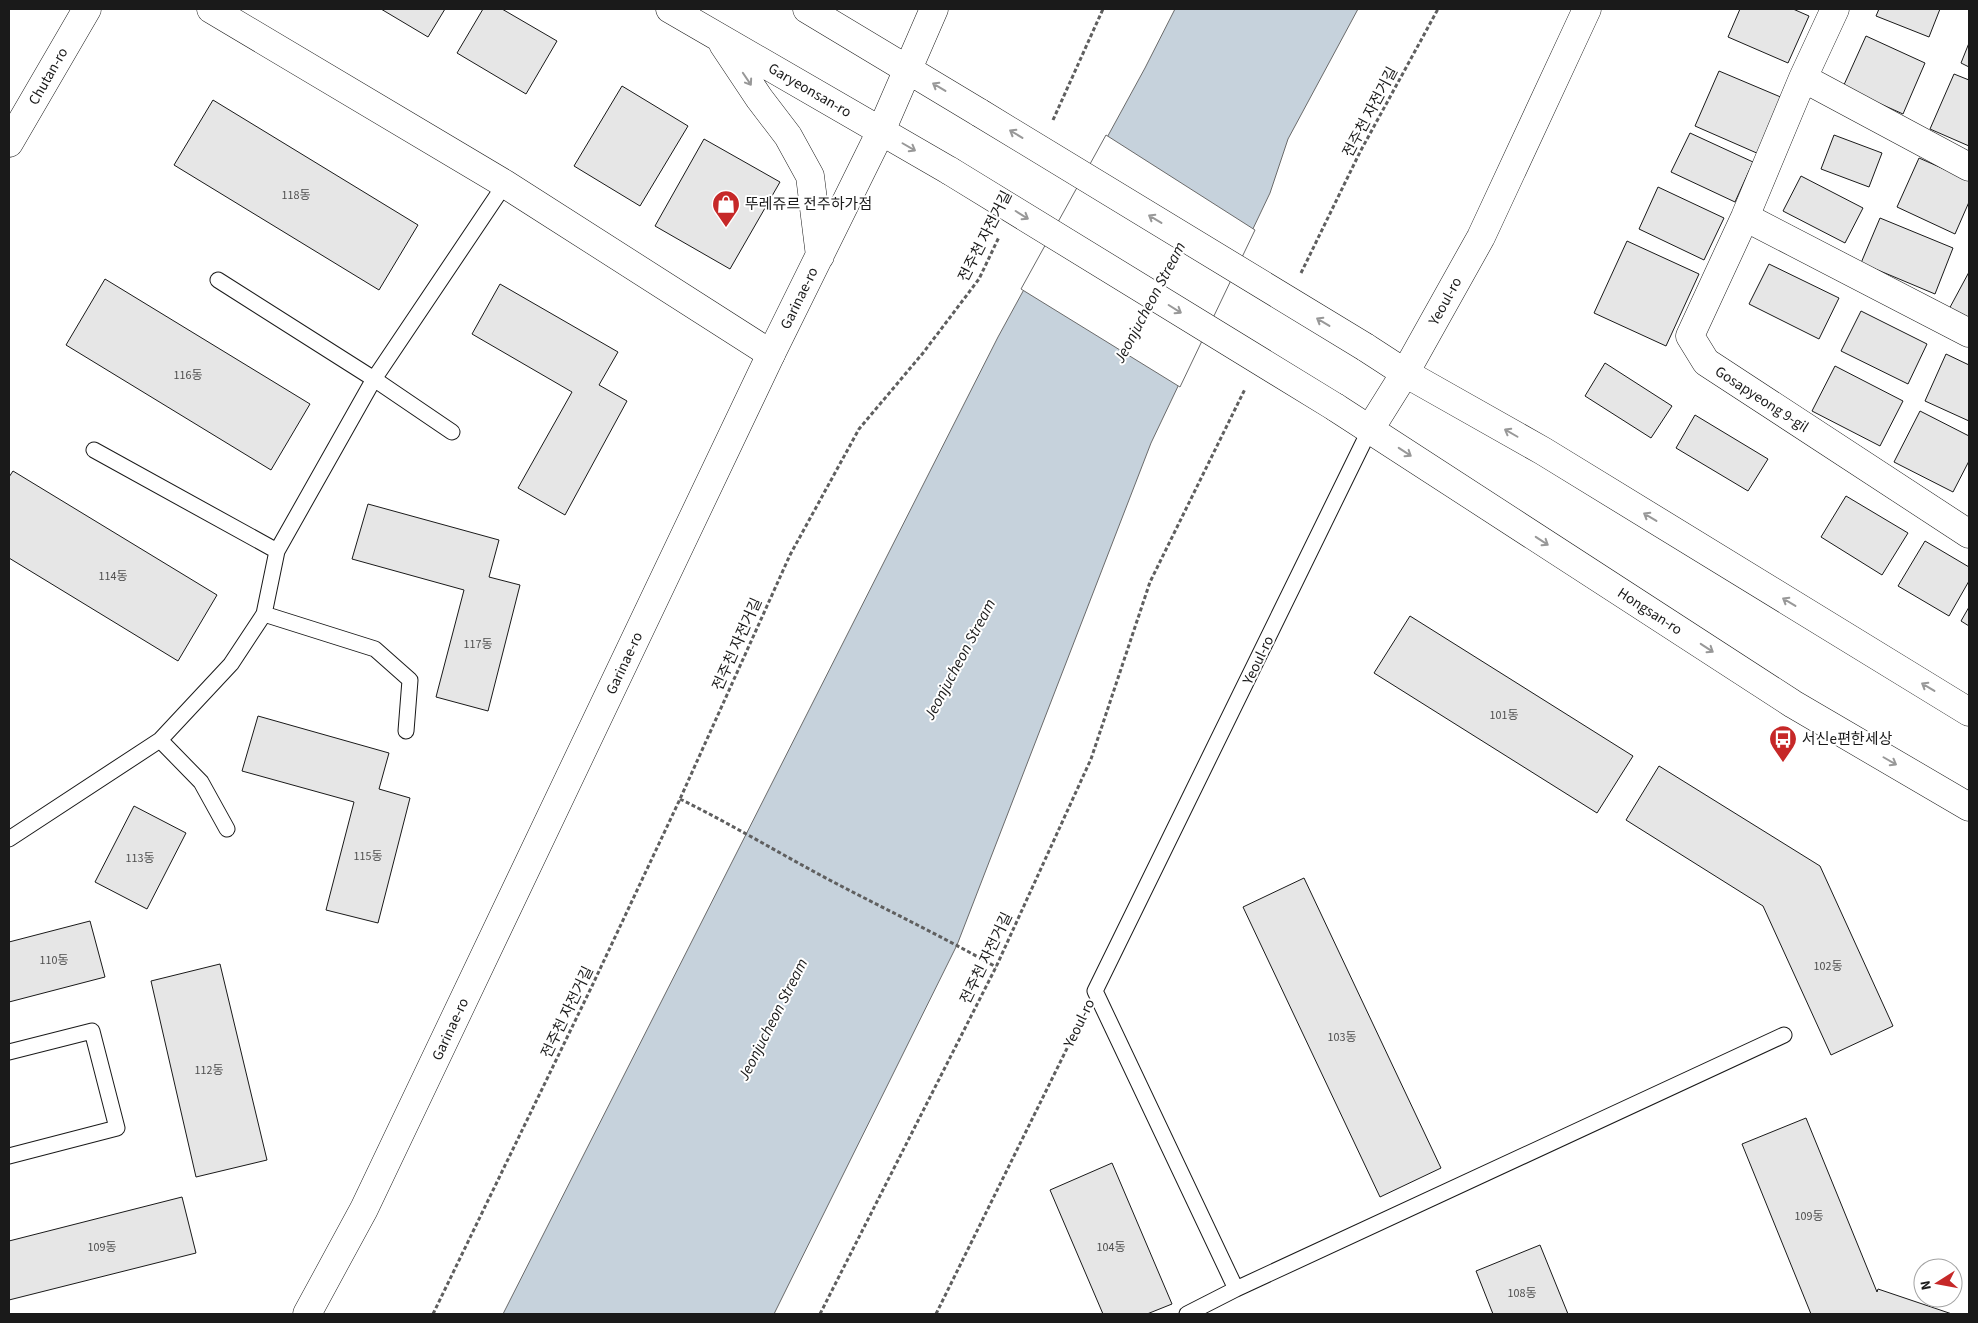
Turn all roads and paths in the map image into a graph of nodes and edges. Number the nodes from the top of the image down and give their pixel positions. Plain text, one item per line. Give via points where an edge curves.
1 (87, 9) edge
2 (211, 9) edge
3 (670, 9) edge
4 (807, 9) edge
5 (818, 9) edge
6 (838, 9) edge
7 (934, 9) edge
8 (1103, 9) edge
9 (1438, 9) edge
10 (1587, 9) edge
11 (1836, 9) edge
12 (720, 38) junction
13 (908, 68) junction
14 (1803, 78) junction
15 (1050, 127) dead end
16 (882, 131) junction
17 (9, 142) edge
18 (1969, 167) edge
19 (505, 184) junction
20 (1745, 217) junction
21 (1000, 234) dead end
22 (820, 256) junction
23 (1299, 278) dead end
24 (218, 280) dead end
25 (1969, 333) edge
26 (772, 354) junction
27 (1405, 373) junction
28 (374, 379) junction
29 (1247, 385) dead end
30 (1335, 407) joint
31 (1370, 430) junction
32 (452, 432) dead end
33 (94, 450) dead end
34 (1969, 534) edge
35 (277, 551) junction
36 (264, 614) junction
37 (1969, 712) edge
38 (406, 731) dead end
39 (160, 740) junction
40 (680, 799) junction
41 (1969, 807) edge
42 (227, 830) dead end
43 (9, 839) edge
44 (996, 967) junction
45 (1095, 991) junction
46 (1784, 1035) dead end
47 (9, 1052) edge
48 (9, 1156) edge
49 (1236, 1289) junction
50 (307, 1314) edge
51 (433, 1314) edge
52 (820, 1314) edge
53 (936, 1314) edge
54 (1187, 1314) edge

1 - 17 street, Chutan-ro
2 - 19 street
3 - 12 street, Garyeonsan-ro
4 - 13 street
5 - 6 street
7 - 13 street, Garinae-ro
8 - 15 path
9 - 23 path, 전주천 자전거길 via 1360,152
10 - 27 street, Yeoul-ro via 1481,237
11 - 14 street, Gosapyeong 9-gil
12 - 16 street, Garyeonsan-ro
12 -> 22 street via 788,136 810,176
13 - 16 street, Garinae-ro
27 -> 13 street, bridge
14 - 18 street
14 - 20 street, Gosapyeong 9-gil
16 - 22 street, Garinae-ro
16 -> 30 street, Garyeonsan-ro, bridge
19 - 26 street
19 - 28 lane
20 - 25 street
20 - 34 street, Gosapyeong 9-gil via 1690,336 1706,362
21 - 40 path, 전주천 자전거길 via 979,279 859,429 790,555
22 - 26 street, Garinae-ro
24 - 28 lane
26 - 50 street, Garinae-ro via 368,1200
27 - 31 street, Yeoul-ro
37 -> 27 street via 1543,451
28 - 32 lane
28 - 35 lane
29 - 44 path, 전주천 자전거길 via 1150,582 1091,759
30 - 31 street, Hongsan-ro
31 -> 41 street, Hongsan-ro via 1793,704
31 - 45 lane, Yeoul-ro
33 - 35 lane
35 - 36 lane
36 - 38 lane via 375,649 410,680
36 - 39 lane via 231,664
39 - 42 lane via 201,782
39 - 43 lane
40 - 44 path
40 - 51 path, 전주천 자전거길
44 - 52 path, 전주천 자전거길
45 - 49 lane
45 - 53 path, Yeoul-ro
46 - 49 lane
47 - 48 lane via 92,1031 118,1128
49 - 54 lane

